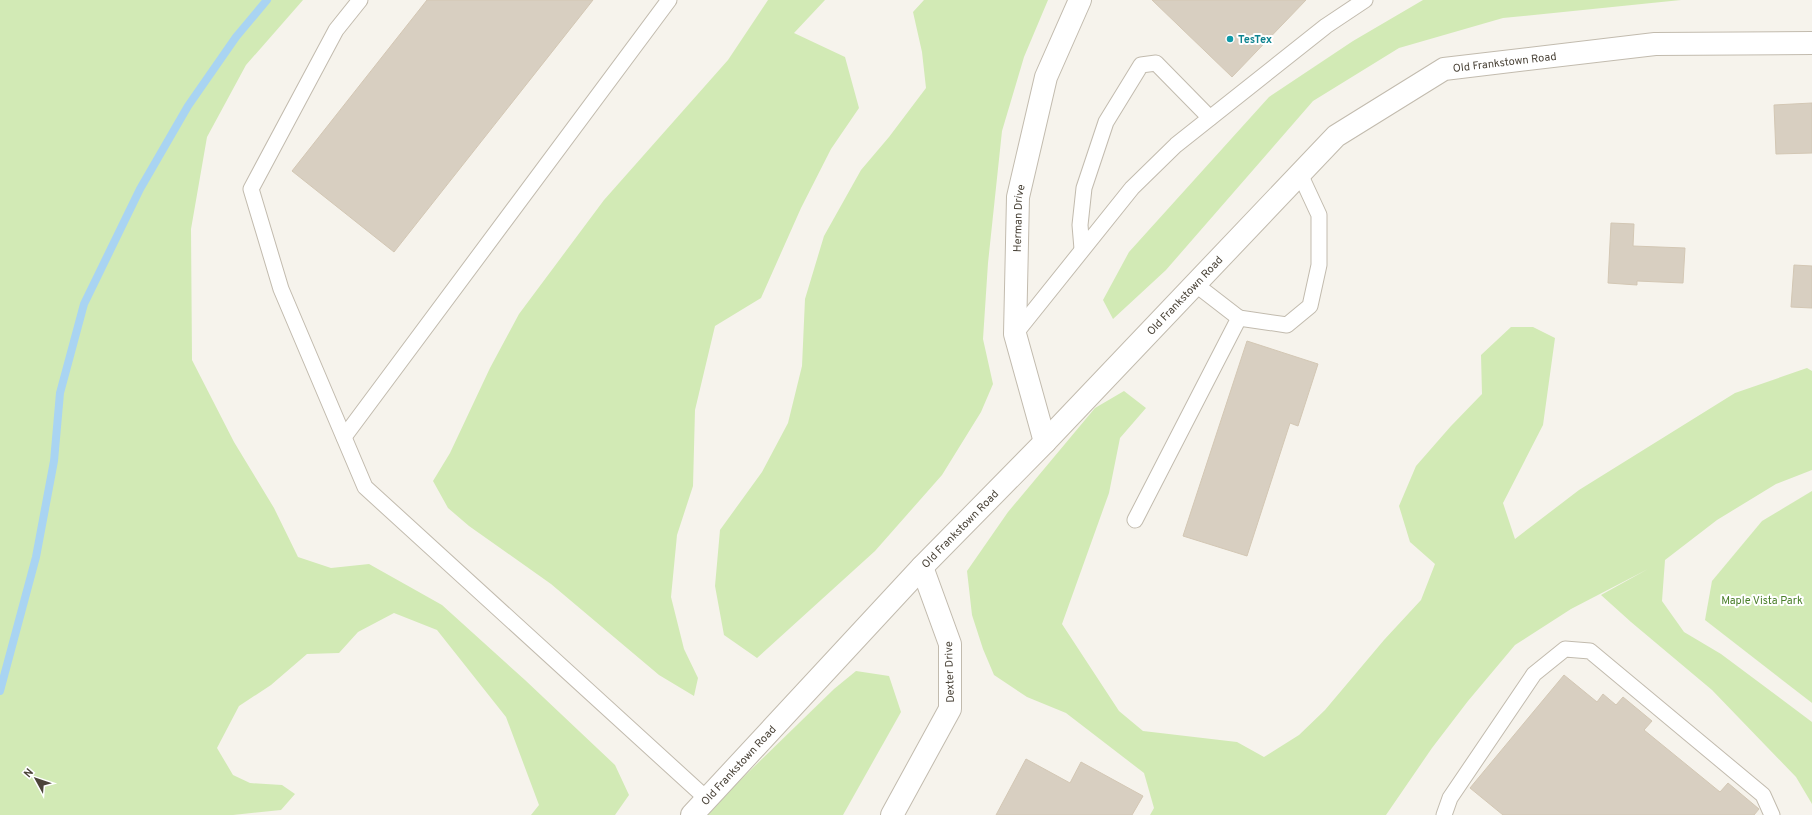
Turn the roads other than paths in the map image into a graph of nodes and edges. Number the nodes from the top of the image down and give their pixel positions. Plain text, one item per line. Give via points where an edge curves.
1 (360, 0) edge
2 (669, 0) edge
3 (1080, 0) edge
4 (1365, 0) edge
5 (1812, 43) edge
6 (1210, 118) junction
7 (1300, 174) junction
8 (1082, 249) junction
9 (1195, 284) junction
10 (1239, 318) junction
11 (1015, 334) junction
12 (344, 437) junction
13 (1045, 442) junction
14 (1135, 520) dead end
15 (922, 567) junction
16 (707, 799) junction
17 (692, 815) edge
18 (892, 815) edge
19 (1444, 815) edge
20 (1772, 815) edge

1 - 12 lane via 336,30 251,188 281,289
2 - 12 lane
3 - 11 street, Herman Drive via 1046,76 1018,197
4 - 6 lane via 1326,26
5 - 7 street, Old Frankstown Road via 1655,44 1444,69 1336,136
6 - 8 lane via 1176,145 1132,188
6 - 8 lane via 1156,64 1141,64 1106,122 1084,188 1080,225
7 - 9 street, Old Frankstown Road
7 - 10 lane via 1319,215 1318,265 1310,306 1287,325
8 - 11 lane
9 - 10 lane
9 - 13 street, Old Frankstown Road
10 - 14 lane
11 - 13 street, Herman Drive
12 - 16 lane via 365,487
13 - 15 street, Old Frankstown Road
15 - 16 street, Old Frankstown Road
15 - 18 street, Dexter Drive via 950,644 950,709
16 - 17 street, Old Frankstown Road
19 - 20 lane via 1450,798 1534,674 1565,649 1590,651 1763,795

